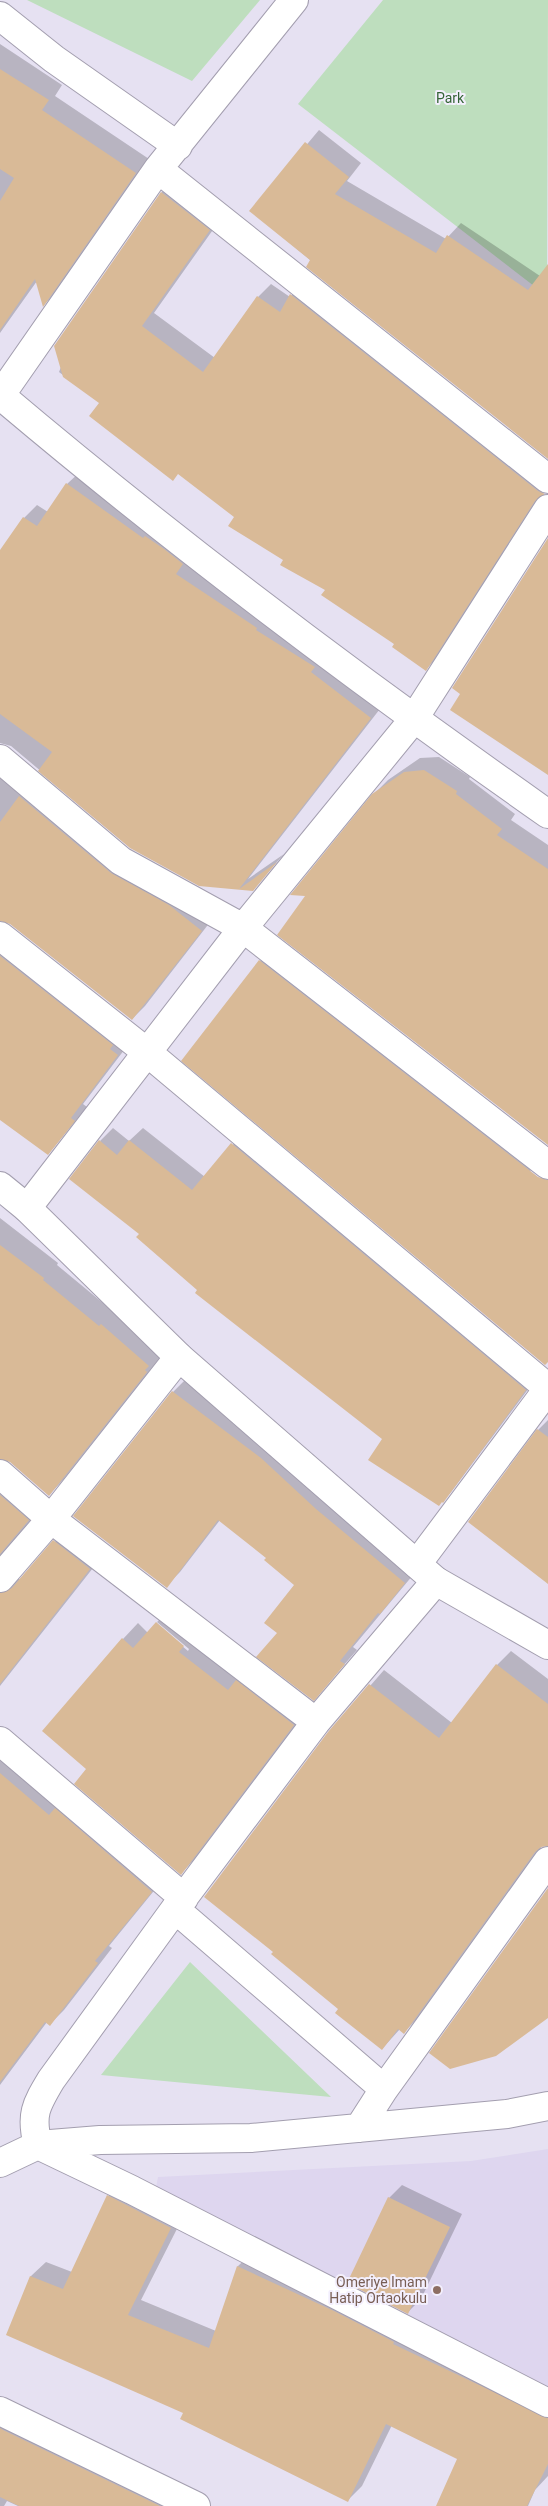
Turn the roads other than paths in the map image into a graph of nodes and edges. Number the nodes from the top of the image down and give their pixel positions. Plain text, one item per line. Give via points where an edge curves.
1 (294, 0) edge
2 (0, 16) edge
3 (178, 146) junction
4 (158, 169) junction
5 (0, 395) edge
6 (548, 480) edge
7 (548, 509) edge
8 (413, 720) junction
9 (0, 759) edge
10 (548, 814) edge
11 (243, 928) junction
12 (0, 936) edge
13 (148, 1053) junction
14 (548, 1165) edge
15 (0, 1186) edge
16 (27, 1208) junction
17 (179, 1357) junction
18 (548, 1389) edge
19 (0, 1474) edge
20 (51, 1519) junction
21 (426, 1572) junction
22 (0, 1578) edge
23 (548, 1645) edge
24 (316, 1722) junction
25 (0, 1741) edge
26 (548, 1861) edge
27 (180, 1904) junction
28 (384, 2089) junction
29 (548, 2106) edge
30 (359, 2128) junction
31 (38, 2145) junction
32 (0, 2163) edge
33 (548, 2403) edge
34 (0, 2410) edge
35 (196, 2506) edge

1 - 3 street
2 - 3 street
3 - 4 street
4 - 5 street
4 - 6 street
5 - 8 street via 84,467
7 - 8 street
8 - 10 street
8 - 11 street
9 - 11 street via 121,861
11 - 13 street
11 - 14 street
12 - 13 street
13 - 16 street
13 - 18 street
15 - 16 street
16 - 17 street
17 - 20 street
17 - 21 street
18 - 21 street
19 - 20 street
20 - 22 street
20 - 24 street
21 - 23 street
21 - 24 street
24 - 27 street
25 - 27 street
26 - 28 street
27 - 28 street
27 - 31 street via 47,2088 38,2104 33,2126
28 - 30 street
29 - 30 street via 507,2114
30 - 31 street via 251,2138 100,2140
31 - 32 street
31 - 33 street
34 - 35 street

